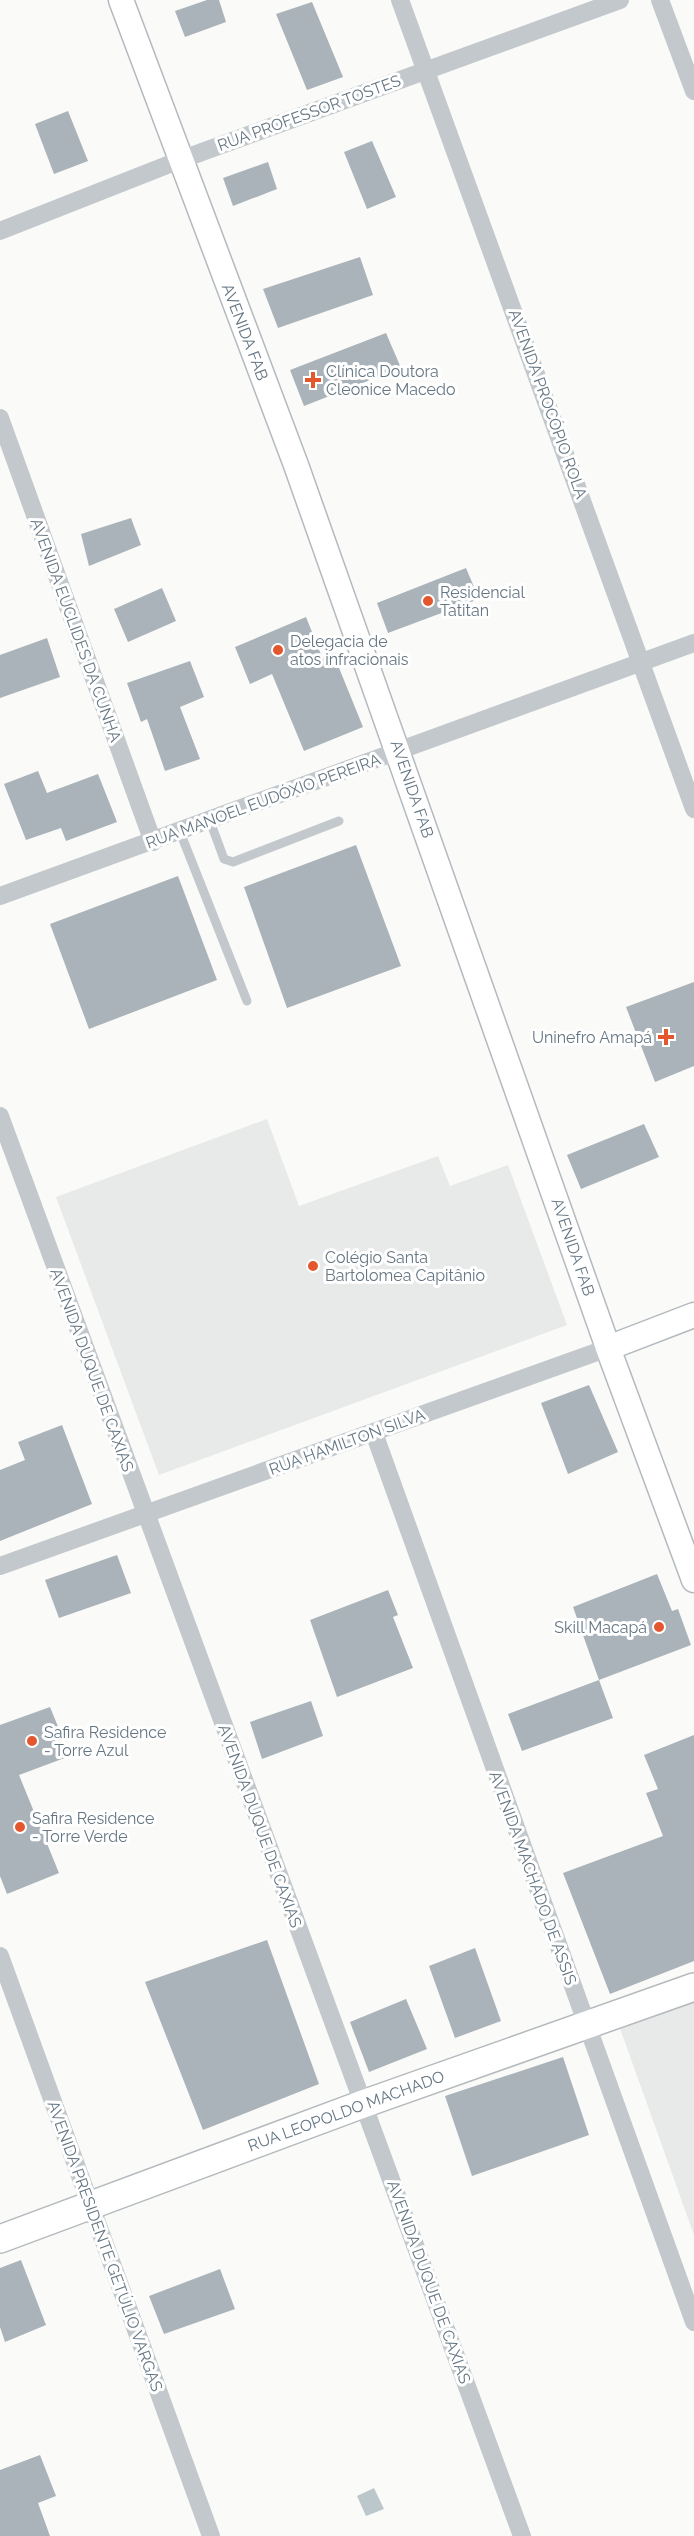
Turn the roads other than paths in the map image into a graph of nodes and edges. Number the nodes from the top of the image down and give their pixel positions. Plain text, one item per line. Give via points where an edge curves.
1 (121, 0) edge
2 (400, 0) edge
3 (620, 0) edge
4 (660, 0) edge
5 (427, 70) junction
6 (694, 91) edge
7 (180, 160) junction
8 (0, 231) edge
9 (0, 418) edge
10 (694, 643) edge
11 (642, 662) junction
12 (399, 752) junction
13 (694, 809) edge
14 (210, 821) junction
15 (339, 821) dead end
16 (180, 832) junction
17 (153, 842) junction
18 (0, 896) edge
19 (247, 1001) dead end
20 (0, 1116) edge
21 (694, 1316) edge
22 (608, 1348) junction
23 (374, 1433) junction
24 (144, 1514) junction
25 (0, 1566) edge
26 (694, 1580) edge
27 (0, 1956) edge
28 (694, 1987) edge
29 (586, 2026) junction
30 (363, 2104) junction
31 (89, 2206) junction
32 (0, 2239) edge
33 (694, 2322) edge
34 (211, 2536) edge
35 (522, 2536) edge

1 - 7 main road, AVENIDA FAB
2 - 5 street, AVENIDA PROCÓPIO ROLA
3 - 5 street, RUA PROFESSOR TOSTES
4 - 6 street
5 - 7 street, RUA PROFESSOR TOSTES
5 - 11 street, AVENIDA PROCÓPIO ROLA
7 - 8 street, RUA PROFESSOR TOSTES
7 - 12 main road, AVENIDA FAB
9 - 17 street, AVENIDA EUCLIDES DA CUNHA
10 - 11 street, RUA MANOEL EUDÓXIO PEREIRA
11 - 12 street, RUA MANOEL EUDÓXIO PEREIRA
11 - 13 street, AVENIDA PROCÓPIO ROLA
12 - 14 street, RUA MANOEL EUDÓXIO PEREIRA
12 - 22 main road, AVENIDA FAB
14 - 15 lane via 224,859 233,862
14 - 16 street, RUA MANOEL EUDÓXIO PEREIRA
16 - 17 street, RUA MANOEL EUDÓXIO PEREIRA
16 - 19 lane
17 - 18 street, RUA MANOEL EUDÓXIO PEREIRA
20 - 24 street, AVENIDA DUQUE DE CAXIAS
21 - 22 main road, RUA HAMILTON SILVA
22 - 23 street, RUA HAMILTON SILVA
22 - 26 main road, AVENIDA FAB
23 - 24 street, RUA HAMILTON SILVA
23 - 29 street, AVENIDA MACHADO DE ASSIS
24 - 25 street, RUA HAMILTON SILVA
24 - 30 street, AVENIDA DUQUE DE CAXIAS
27 - 31 street, AVENIDA PRESIDENTE GETÚLIO VARGAS
28 - 29 main road, RUA LEOPOLDO MACHADO
29 - 30 main road, RUA LEOPOLDO MACHADO
29 - 33 street, AVENIDA MACHADO DE ASSIS
30 - 31 main road, RUA LEOPOLDO MACHADO
30 - 35 street, AVENIDA DUQUE DE CAXIAS
31 - 32 main road, RUA LEOPOLDO MACHADO
31 - 34 street, AVENIDA PRESIDENTE GETÚLIO VARGAS

